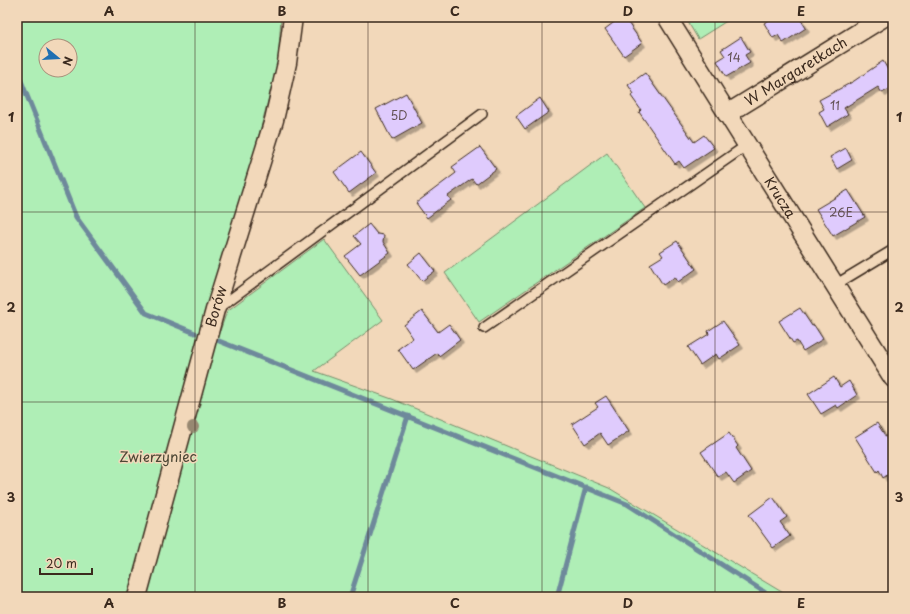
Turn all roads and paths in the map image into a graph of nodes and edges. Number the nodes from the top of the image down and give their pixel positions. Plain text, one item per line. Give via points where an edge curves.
1 (293, 17) edge
2 (667, 17) edge
3 (884, 17) edge
4 (482, 114) dead end
5 (727, 114) junction
6 (747, 145) junction
7 (893, 250) edge
8 (835, 285) junction
9 (215, 310) junction
10 (484, 328) dead end
11 (893, 378) edge
12 (137, 597) edge

1 - 9 street, Borów via 287,64 274,120
2 - 5 street, Krucza
3 - 5 street, W Margaretkach
4 - 9 lane
5 - 6 street, Krucza
6 - 8 street, Krucza
6 - 10 lane
7 - 8 lane
8 - 11 street, Krucza
9 - 12 street, Borów

